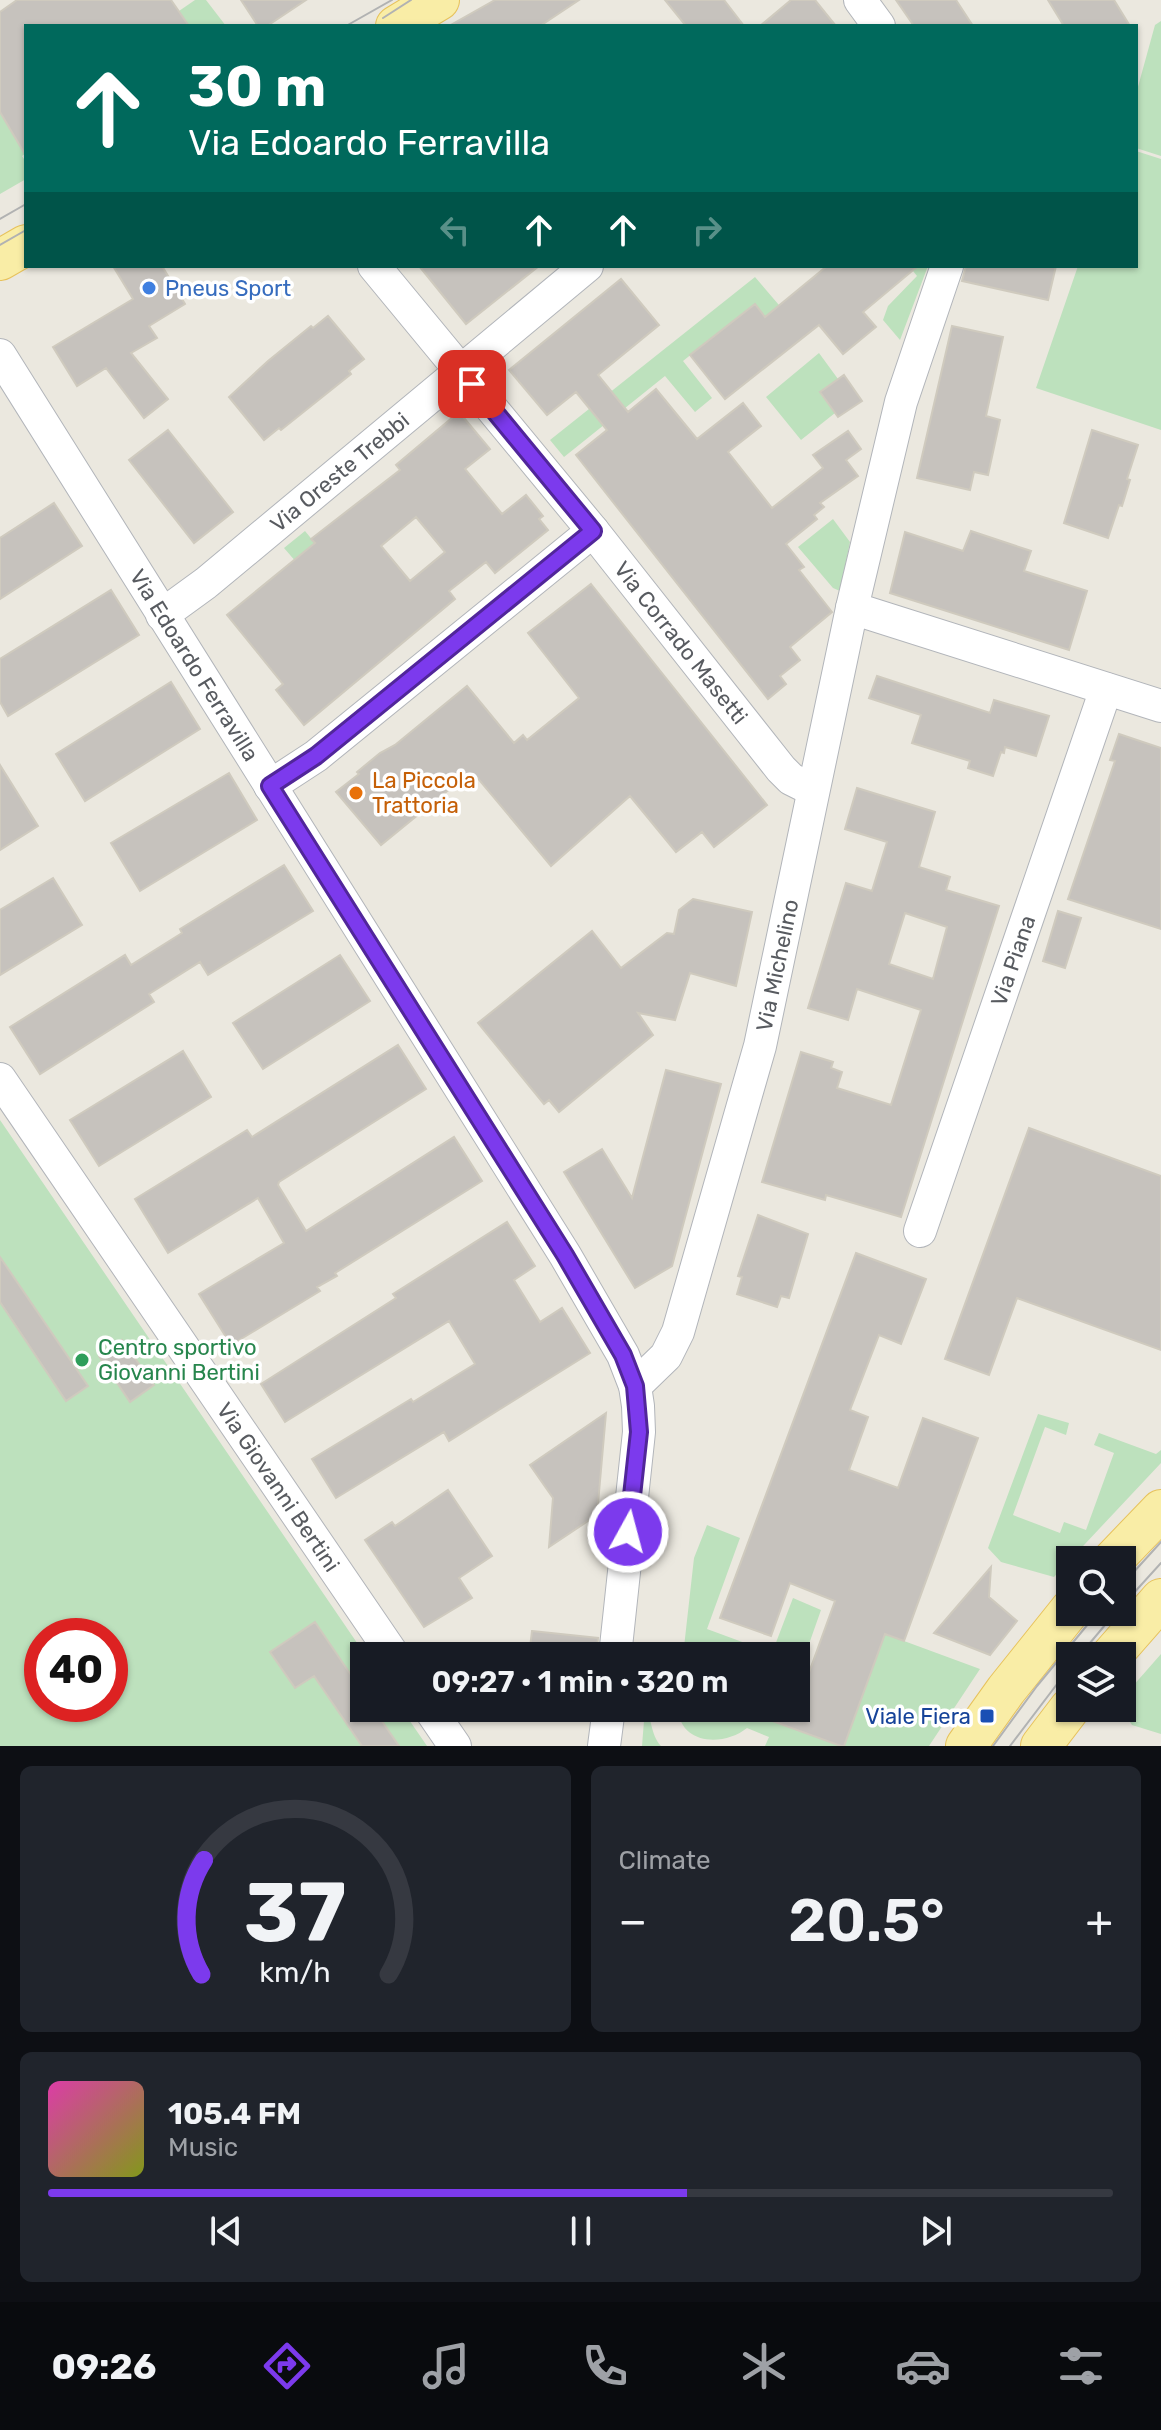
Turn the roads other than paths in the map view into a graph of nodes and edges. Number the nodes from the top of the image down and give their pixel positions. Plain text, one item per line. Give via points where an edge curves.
1 (439, 0) edge
2 (860, 0) edge
3 (399, 24) edge
4 (878, 24) edge
5 (24, 246) edge
6 (0, 260) edge
7 (376, 268) edge
8 (585, 268) edge
9 (946, 268) edge
10 (0, 355) edge
11 (461, 370) junction
12 (593, 531) junction
13 (852, 608) junction
14 (162, 615) junction
15 (1106, 689) junction
16 (1161, 706) edge
17 (270, 786) junction
18 (813, 790) junction
19 (0, 1079) edge
20 (920, 1231) dead end
21 (635, 1386) junction
22 (1161, 1510) edge
23 (1126, 1546) edge
24 (1161, 1599) edge
25 (1057, 1626) edge
26 (384, 1642) edge
27 (616, 1642) edge
28 (1123, 1642) edge
29 (439, 1722) edge
30 (607, 1722) edge
31 (1059, 1722) edge
32 (455, 1746) edge
33 (604, 1746) edge
34 (966, 1746) edge
35 (1041, 1746) edge

1 - 3 main road
2 - 4 street
5 - 6 main road
7 - 11 street, Via Corrado Masetti
8 - 11 street, Via Oreste Trebbi
9 - 13 street, Via Michelino via 905,388
10 - 14 street, Via Edoardo Ferravilla
11 - 12 street, Via Corrado Masetti
11 - 14 street, Via Oreste Trebbi
12 - 17 street via 316,756
12 - 18 street, Via Corrado Masetti via 781,769
13 - 15 street
13 - 18 street, Via Michelino
14 - 17 street, Via Edoardo Ferravilla
15 - 16 street
15 - 20 street, Via Piana
17 - 21 street, Via Edoardo Ferravilla via 565,1255
18 - 21 street, Via Michelino via 760,1046 689,1296 666,1356
19 - 26 street, Via Giovanni Bertini
21 - 27 street via 639,1432
22 - 23 main road
24 - 28 main road
25 - 34 main road
29 - 32 street
30 - 33 street
31 - 35 main road

